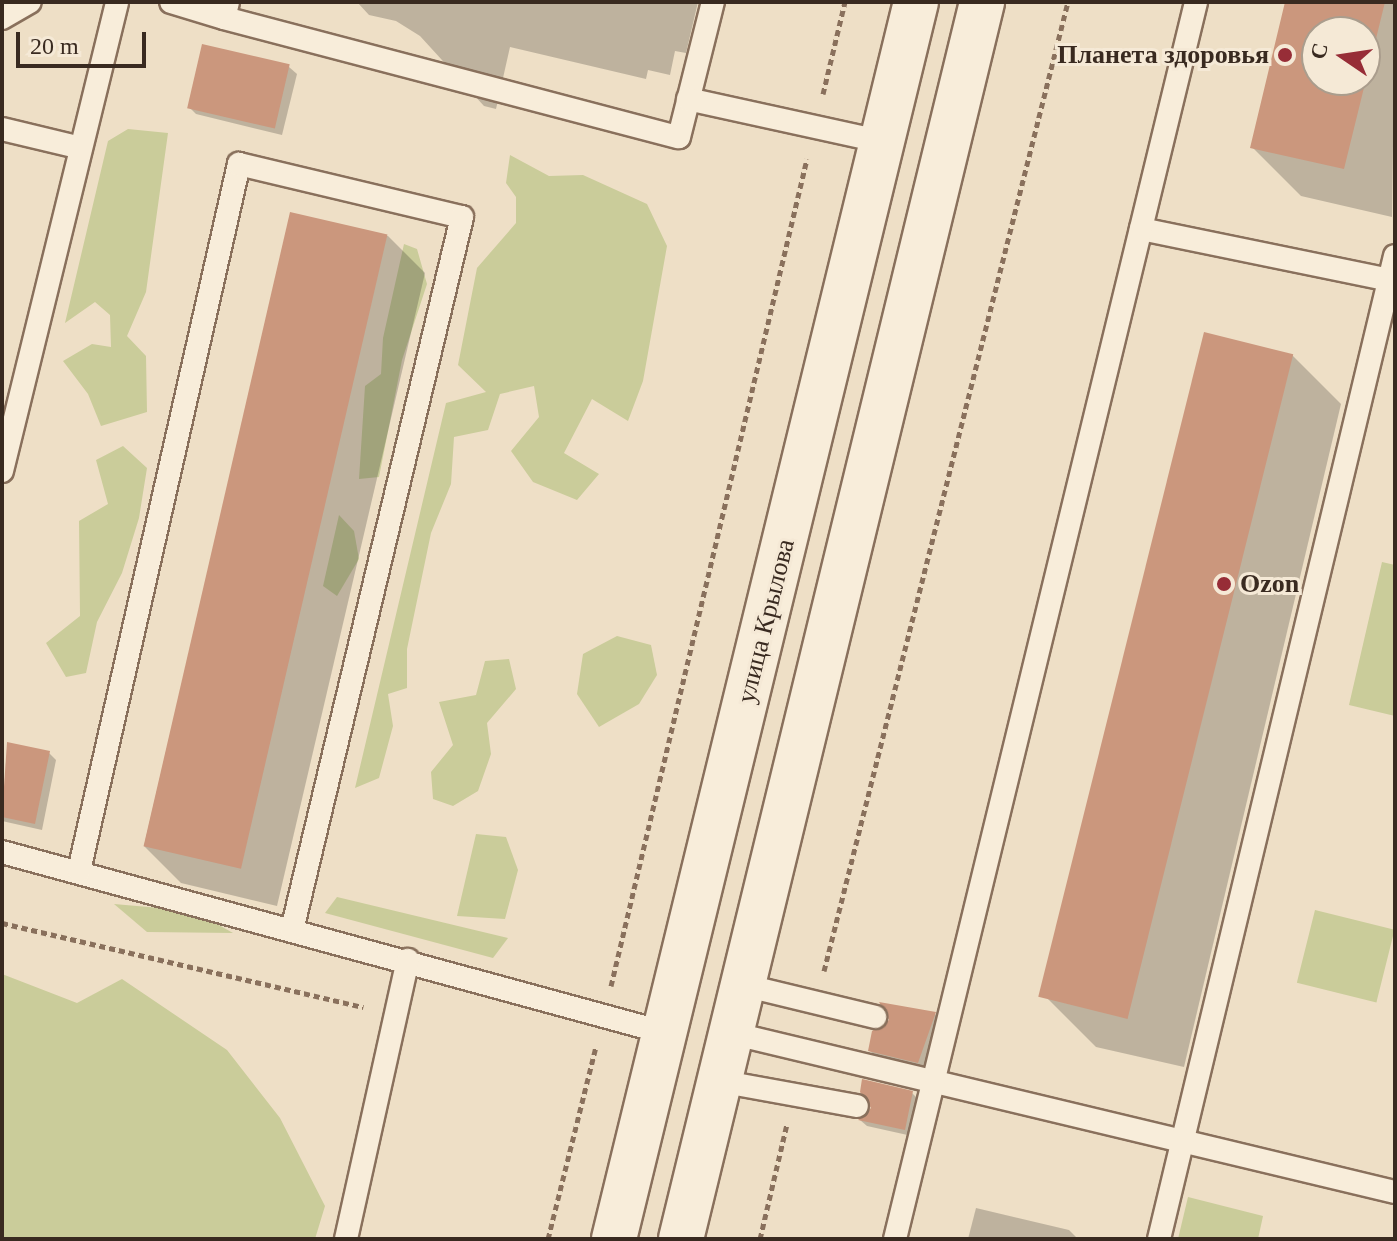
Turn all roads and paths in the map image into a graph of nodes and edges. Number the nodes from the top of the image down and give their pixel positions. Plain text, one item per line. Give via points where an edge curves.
1 (30, 2) edge
2 (117, 2) edge
3 (171, 2) edge
4 (713, 2) edge
5 (845, 2) edge
6 (916, 2) edge
7 (982, 2) edge
8 (1068, 2) edge
9 (1196, 2) edge
10 (226, 10) edge
11 (2, 18) edge
12 (688, 99) junction
13 (815, 127) junction
14 (2, 129) edge
15 (883, 142) junction
16 (81, 148) junction
17 (1141, 229) junction
18 (1395, 256) edge
19 (1389, 280) junction
20 (8, 423) edge
21 (2, 471) edge
22 (2, 852) edge
23 (79, 871) junction
24 (2, 923) edge
25 (292, 930) junction
26 (408, 960) junction
27 (743, 985) junction
28 (816, 1002) junction
29 (395, 1015) junction
30 (604, 1016) junction
31 (875, 1017) dead end
32 (666, 1033) junction
33 (731, 1033) junction
34 (719, 1081) junction
35 (934, 1082) junction
36 (794, 1094) junction
37 (857, 1106) dead end
38 (1182, 1141) junction
39 (1395, 1192) edge
40 (346, 1239) edge
41 (548, 1239) edge
42 (614, 1239) edge
43 (681, 1239) edge
44 (760, 1239) edge
45 (895, 1239) edge
46 (1159, 1239) edge

1 - 11 lane
2 - 16 lane
3 - 10 lane
4 - 12 lane
5 - 13 path
6 - 15 main road, улица Крылова
7 - 27 main road
8 - 28 path
9 - 17 lane
10 - 12 lane via 679,137
12 - 13 lane
13 - 15 lane
13 - 30 path
14 - 16 lane
15 - 32 main road, улица Крылова
16 - 20 lane
17 - 19 lane
17 - 35 lane
18 - 19 lane
19 - 38 lane
20 - 21 lane
22 - 23 lane
23 - 25 lane
23 - 25 lane via 239,164 462,217
24 - 29 path
25 - 26 lane
26 - 29 lane
26 - 30 lane
27 - 28 lane
27 - 33 main road
28 - 31 lane
29 - 40 lane
30 - 32 lane
30 - 41 path
32 - 42 main road, улица Крылова
33 - 34 main road
33 - 35 lane
34 - 36 lane
34 - 43 main road
35 - 38 lane
35 - 45 lane
36 - 37 lane
36 - 44 path
38 - 39 lane
38 - 46 lane

